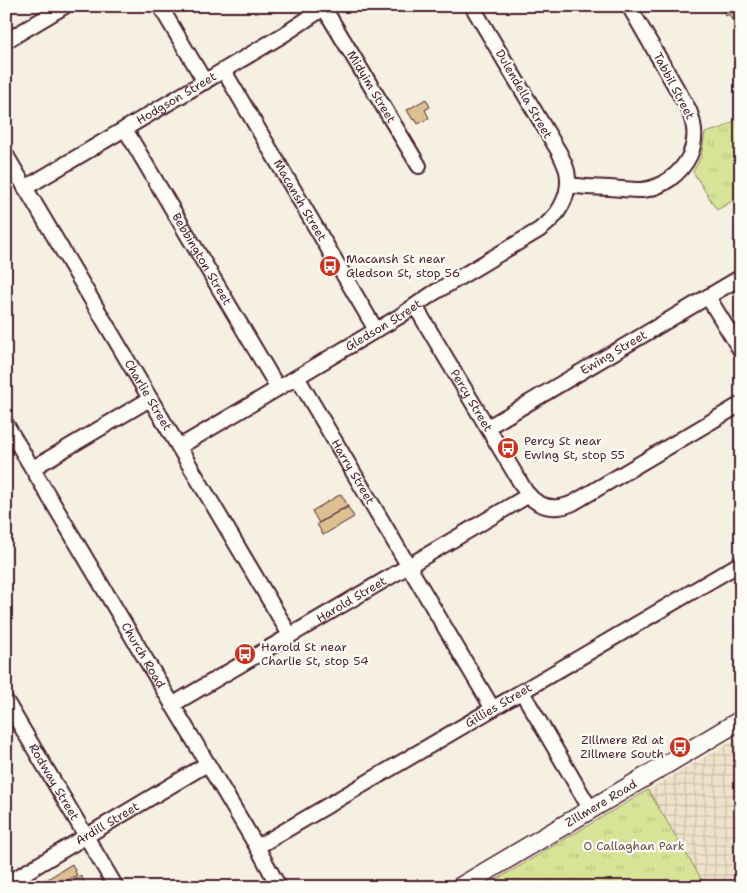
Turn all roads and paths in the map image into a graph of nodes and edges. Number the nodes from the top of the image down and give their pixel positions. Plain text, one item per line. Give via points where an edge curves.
1 (65, 6) edge
2 (160, 6) edge
3 (472, 6) edge
4 (630, 6) edge
5 (325, 7) edge
6 (6, 41) edge
7 (224, 71) junction
8 (205, 82) junction
9 (125, 129) junction
10 (6, 155) edge
11 (419, 166) dead end
12 (568, 186) junction
13 (26, 188) junction
14 (741, 277) edge
15 (708, 297) junction
16 (415, 306) junction
17 (376, 330) junction
18 (741, 351) edge
19 (297, 377) junction
20 (278, 388) junction
21 (150, 398) junction
22 (741, 404) edge
23 (6, 424) edge
24 (488, 427) junction
25 (179, 447) junction
26 (33, 468) junction
27 (529, 495) junction
28 (741, 563) edge
29 (408, 566) junction
30 (290, 635) junction
31 (522, 692) junction
32 (6, 702) edge
33 (172, 705) junction
34 (493, 708) junction
35 (741, 720) edge
36 (207, 764) junction
37 (591, 810) junction
38 (86, 836) junction
39 (257, 847) junction
40 (6, 884) edge
41 (116, 887) edge
42 (279, 887) edge
43 (460, 887) edge

1 - 6 street
2 - 8 street
3 - 12 street, Dulendella Street via 562,159
4 - 12 street, Tabbil Street via 689,110 695,133 691,151 677,173 651,188
5 - 7 street, Hodgson Street
5 - 11 street, Midyim Street
7 - 8 street, Hodgson Street
7 - 17 street, Macansh Street
8 - 9 street, Hodgson Street
9 - 13 street, Hodgson Street
9 - 20 street, Bebbington Street
10 - 13 street, Charlie Street
12 - 16 street, Gledson Street via 561,208 546,226
13 - 21 street, Charlie Street
14 - 15 street, Ewing Street
15 - 18 street
15 - 24 street, Ewing Street
16 - 17 street, Gledson Street
16 - 24 street, Percy Street
17 - 19 street, Gledson Street
19 - 20 street, Gledson Street
19 - 29 street, Harry Street
20 - 25 street, Gledson Street
21 - 25 street, Charlie Street
21 - 26 street
22 - 27 street via 569,504 554,508 544,506
23 - 26 street, Church Road
24 - 27 street, Percy Street
25 - 30 street, Charlie Street
26 - 33 street, Church Road
27 - 29 street, Harold Street
28 - 31 street, Gillies Street
29 - 30 street, Harold Street
29 - 34 street, Harry Street
30 - 33 street, Harold Street
31 - 34 street, Gillies Street
31 - 37 street
32 - 38 street, Rodway Street
33 - 36 street, Church Road
34 - 39 street, Gillies Street
35 - 37 main road, Zillmere Road
36 - 38 street, Ardill Street
36 - 39 street, Church Road
37 - 43 main road, Zillmere Road
38 - 40 street, Ardill Street
38 - 41 street, Rodway Street
39 - 42 street, Church Road

